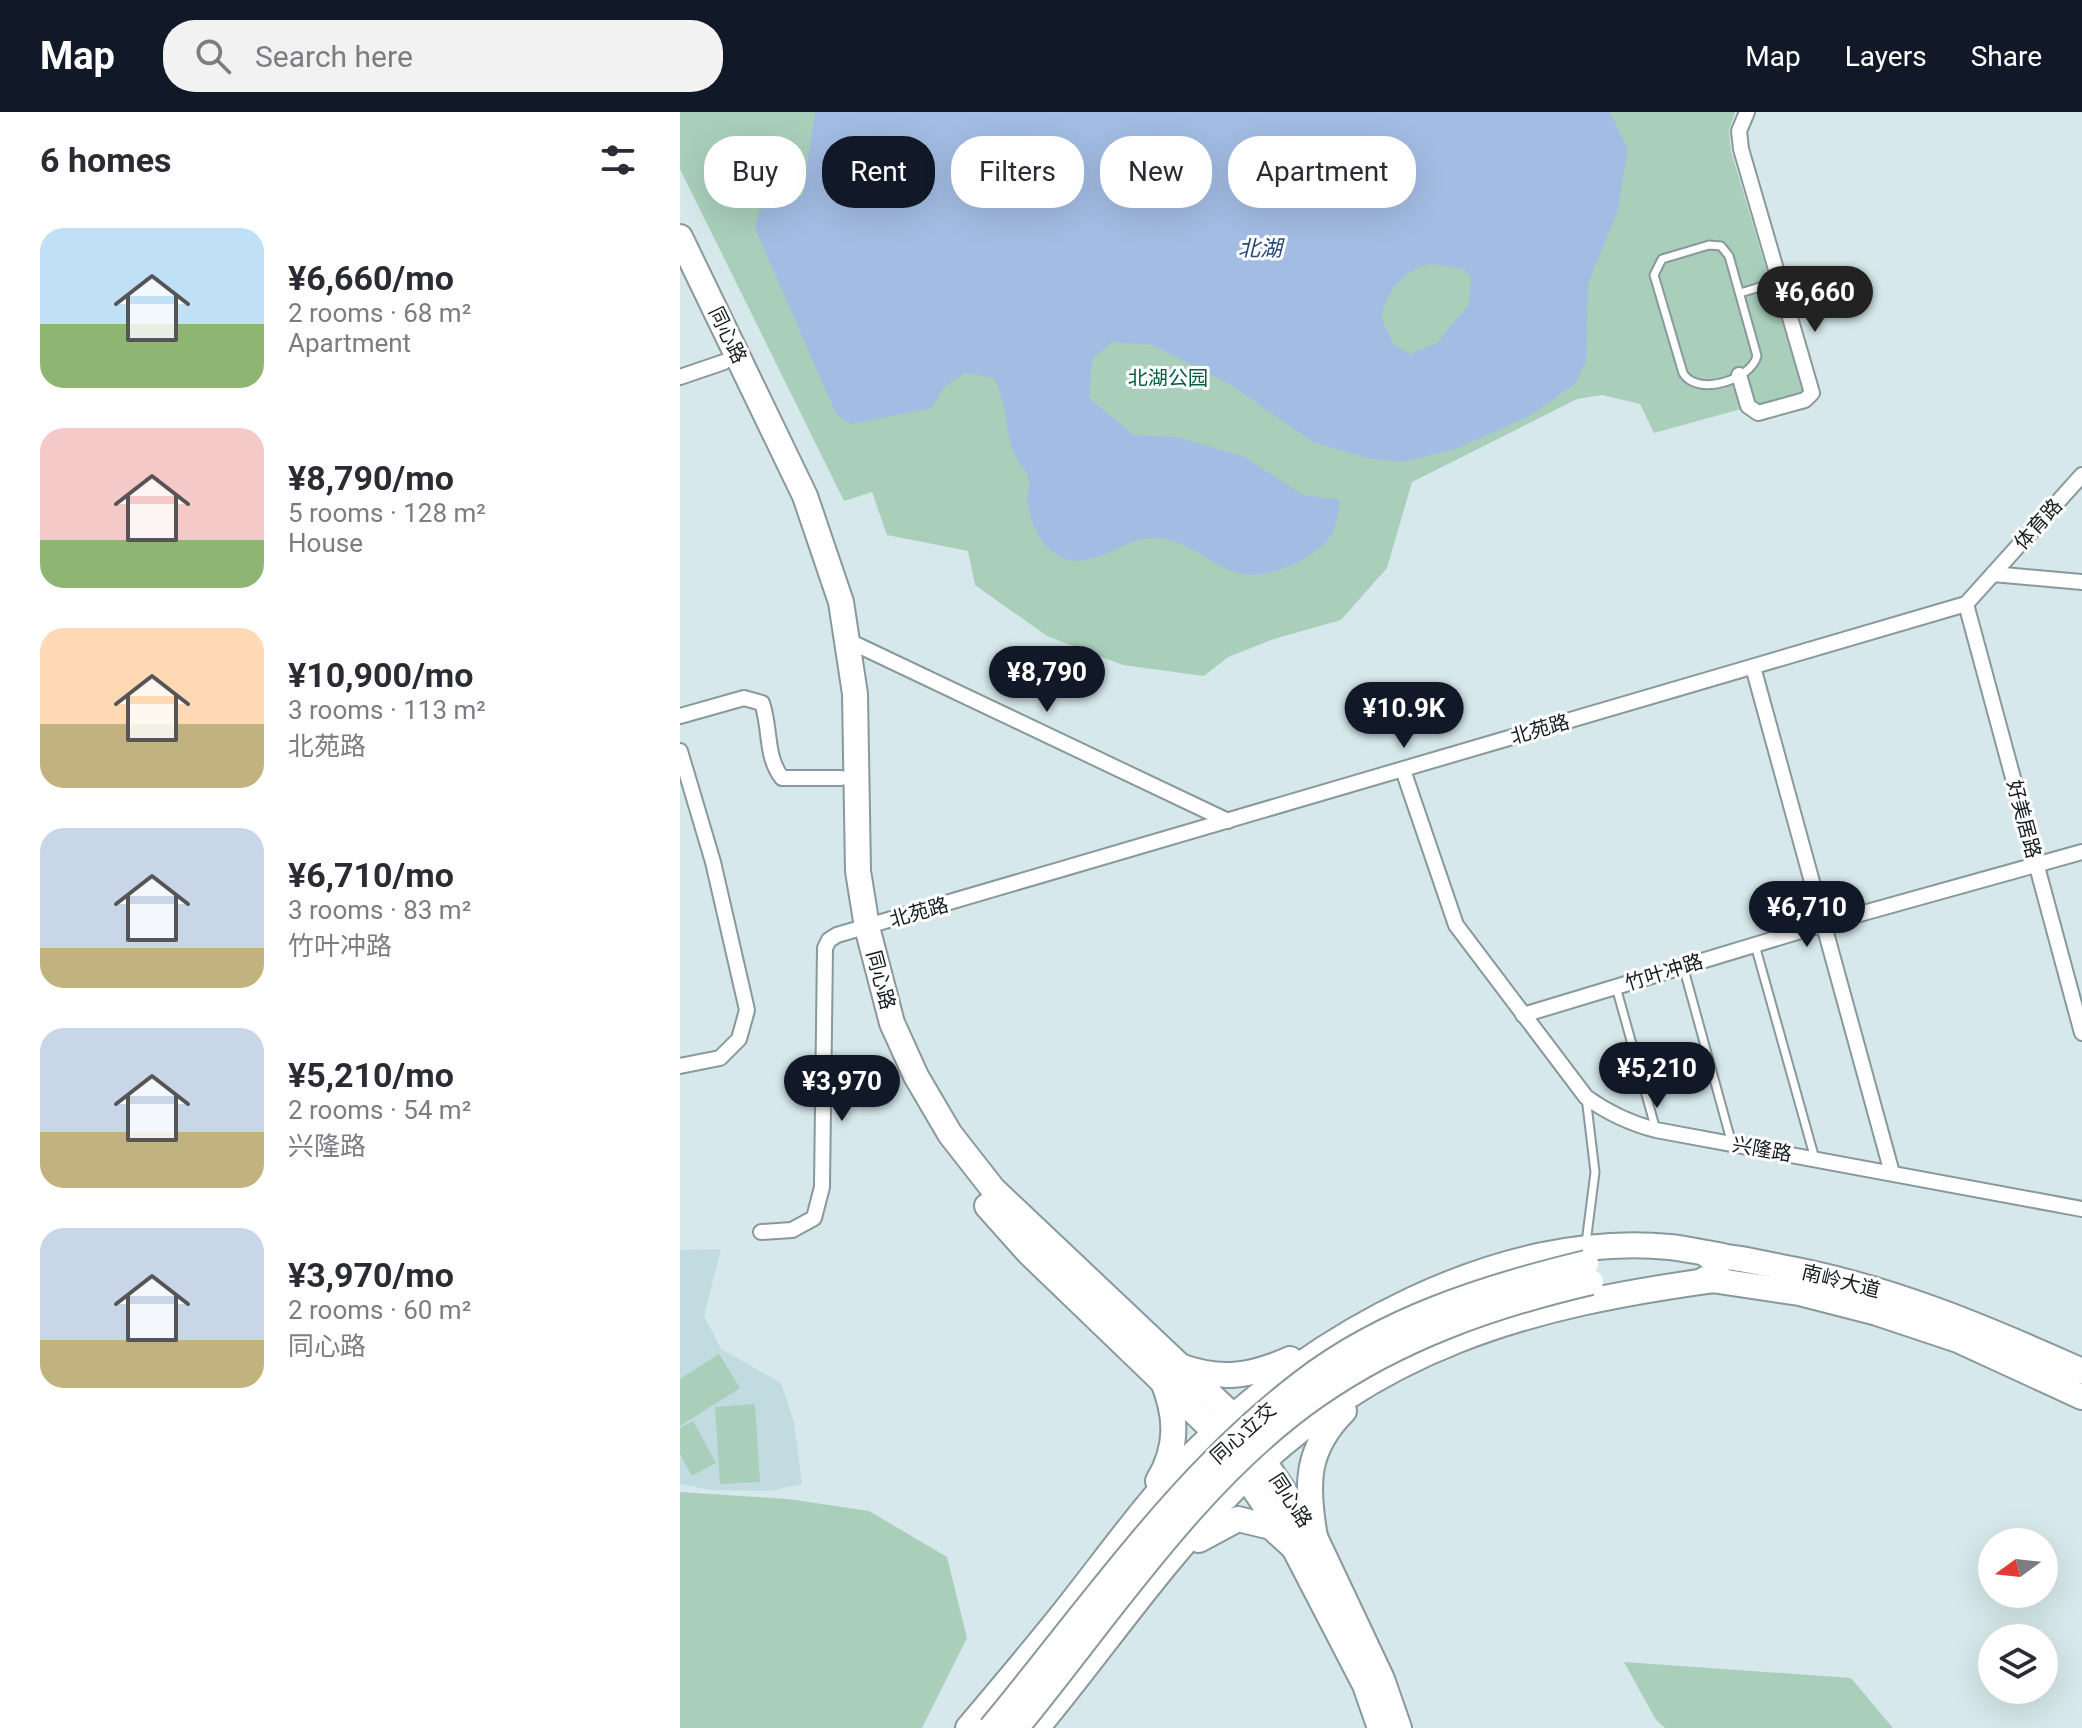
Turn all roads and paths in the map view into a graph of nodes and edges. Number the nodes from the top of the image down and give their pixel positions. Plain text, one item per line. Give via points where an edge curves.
1 (1747, 112) edge
2 (680, 237) edge
3 (680, 273) edge
4 (1780, 281) junction
5 (1740, 293) junction
6 (724, 362) junction
7 (1739, 375) junction
8 (680, 377) edge
9 (2082, 475) edge
10 (1993, 574) junction
11 (2082, 582) edge
12 (1966, 604) junction
13 (849, 641) junction
14 (1753, 667) junction
15 (680, 716) edge
16 (680, 751) edge
17 (1403, 770) junction
18 (841, 778) junction
19 (1228, 821) junction
20 (2082, 852) edge
21 (2037, 865) junction
22 (1824, 924) junction
23 (859, 929) junction
24 (1755, 945) junction
25 (1683, 966) junction
26 (1616, 987) junction
27 (1523, 1015) junction
28 (2082, 1033) edge
29 (680, 1066) edge
30 (1586, 1097) junction
31 (1656, 1130) junction
32 (1732, 1144) junction
33 (1815, 1159) junction
34 (1892, 1173) junction
35 (2082, 1209) edge
36 (761, 1232) dead end
37 (1587, 1265) junction
38 (1722, 1268) junction
39 (1350, 1331) junction
40 (1169, 1371) junction
41 (2082, 1371) edge
42 (1377, 1377) junction
43 (2082, 1397) edge
44 (1225, 1425) junction
45 (1256, 1468) junction
46 (1120, 1540) junction
47 (1304, 1543) junction
48 (1161, 1574) junction
49 (968, 1728) edge
50 (991, 1728) edge
51 (1016, 1728) edge
52 (1037, 1728) edge
53 (1380, 1728) edge
54 (1399, 1728) edge

1 - 4 street via 1739,140
2 - 13 main road, 同心路 via 805,496
3 - 6 main road, 同心路
4 - 5 lane
4 - 7 street via 1811,396 1758,413 1748,406
5 - 7 lane via 1757,356 1750,370
5 - 7 lane via 1729,256 1717,245 1662,259 1654,270 1685,377 1700,386
6 - 8 street
6 - 18 main road, 同心路 via 790,502 825,605 840,696
9 - 10 street, 体育路
10 - 11 street
10 - 12 street
12 - 14 street, 北苑路
12 - 21 street, 好美居路
13 - 19 street
13 - 23 main road, 同心路 via 855,694
14 - 17 street, 北苑路
14 - 22 street
15 - 18 street via 744,698 762,703 773,767 782,778
16 - 29 street via 713,862 747,1010 739,1039 720,1058
17 - 19 street, 北苑路
17 - 27 street, 兴隆路 via 1456,925
18 - 23 main road, 同心路 via 842,873
19 - 23 street, 北苑路
20 - 21 street, 竹叶冲路
21 - 22 street, 竹叶冲路
21 - 28 street, 好美居路
22 - 24 street, 竹叶冲路
22 - 34 street
23 - 36 street via 829,940 825,948 822,1187 814,1218 792,1230
23 - 40 main road, 同心路 via 892,1023 950,1134 993,1189
24 - 25 street, 竹叶冲路
24 - 33 lane
25 - 26 street, 竹叶冲路
25 - 32 lane
26 - 27 street, 竹叶冲路
26 - 31 lane
27 - 30 street, 兴隆路
30 - 31 street, 兴隆路 via 1619,1118
30 - 37 lane via 1595,1172
31 - 32 street, 兴隆路
32 - 33 street, 兴隆路
33 - 34 street, 兴隆路
34 - 35 street, 兴隆路
37 - 38 main road, 南岭大道 via 1668,1255
37 - 39 main road via 1529,1259 1407,1301
37 - 50 main road, 同心立交, bridge via 1481,1292 1414,1317 1304,1380 1207,1466
37 - 51 main road, 同心立交, bridge via 1539,1294 1422,1335 1315,1396 1220,1479
38 - 41 main road, 南岭大道 via 1804,1271 1883,1291 1965,1318
38 - 42 main road via 1543,1310 1429,1349
38 - 43 main road, 南岭大道 via 1958,1340
39 - 40 main road via 1262,1372 1236,1377
39 - 44 main road via 1294,1367
40 - 44 main road, 同心路
40 - 46 main road via 1175,1431 1171,1454
42 - 45 main road via 1325,1410
42 - 47 main road via 1324,1431 1311,1462
44 - 45 main road, 同心路
44 - 46 main road via 1194,1453
45 - 47 main road, 同心路
45 - 48 main road
46 - 49 main road
47 - 48 main road via 1238,1519 1203,1537
47 - 53 main road, 同心路
47 - 54 main road, 同心路 via 1382,1679
48 - 52 main road

